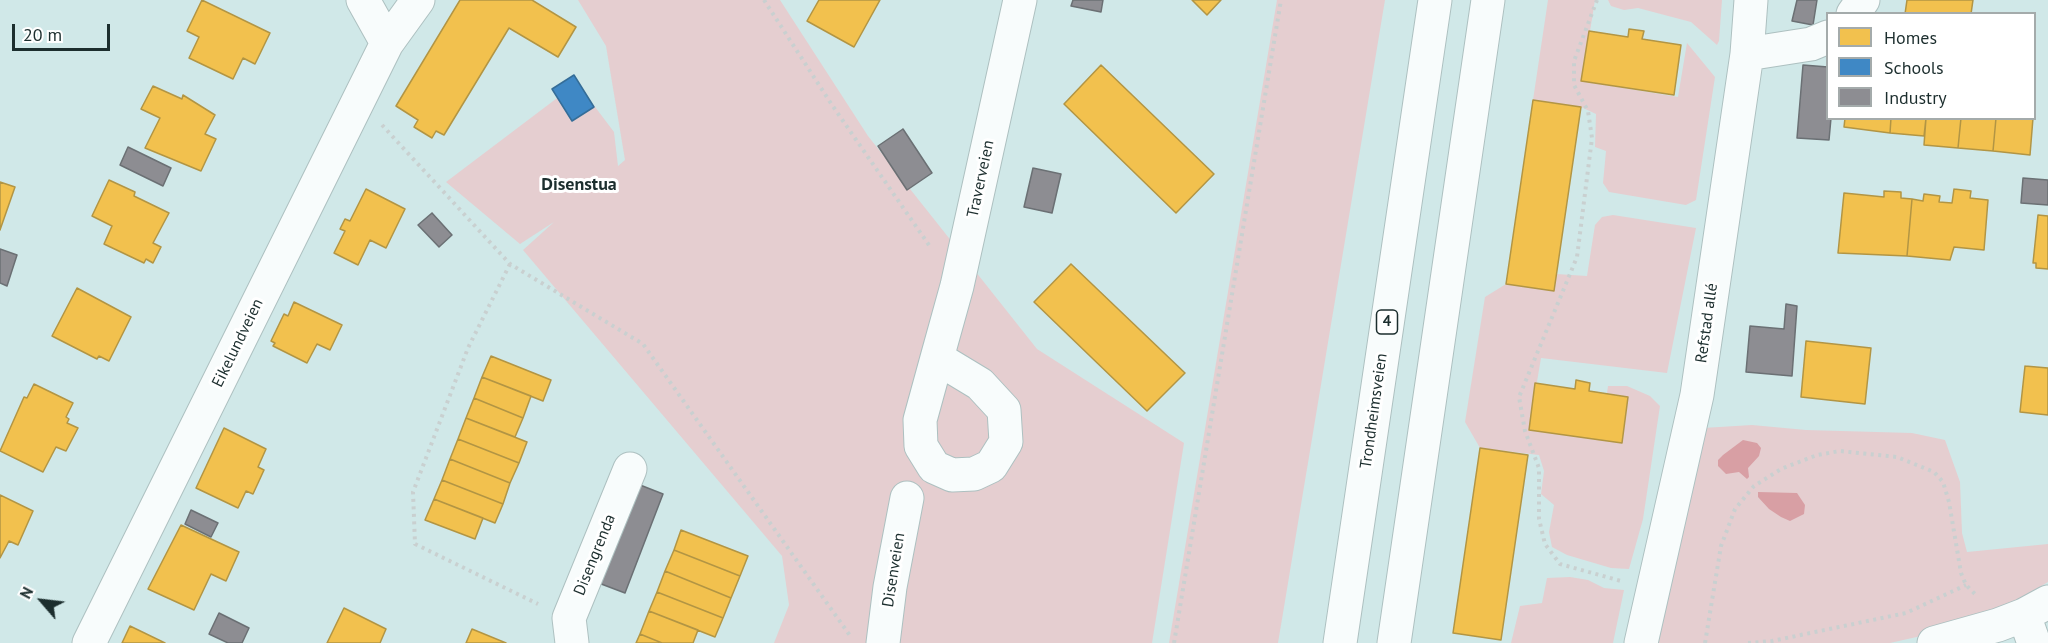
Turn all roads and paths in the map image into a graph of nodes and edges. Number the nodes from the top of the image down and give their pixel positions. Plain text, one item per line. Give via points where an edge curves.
1 (363, 0) edge
2 (418, 0) edge
3 (764, 0) edge
4 (1020, 0) edge
5 (1281, 0) edge
6 (1435, 0) edge
7 (1488, 0) edge
8 (1597, 0) edge
9 (1751, 0) edge
10 (387, 43) junction
11 (1822, 44) edge
12 (1746, 54) junction
13 (358, 100) junction
14 (510, 264) junction
15 (957, 286) junction
16 (937, 358) dead end
17 (630, 469) dead end
18 (907, 498) dead end
19 (1966, 585) junction
20 (1653, 591) junction
21 (2026, 621) edge
22 (571, 631) edge
23 (89, 643) edge
24 (855, 643) edge
25 (883, 643) edge
26 (1174, 643) edge
27 (1340, 643) edge
28 (1394, 643) edge
29 (1641, 643) edge
30 (1705, 643) edge
31 (1748, 643) edge
32 (1934, 643) edge

1 - 10 main road
2 - 10 main road, Eikelundveien
3 - 15 path
4 - 15 main road, Traverveien
5 - 26 path
6 - 27 main road, Trondheimsveien / 4
7 - 28 main road
8 - 20 path via 1575,61 1574,85 1588,111 1592,138 1577,257 1520,397 1525,431 1539,468 1539,519 1545,544 1560,564
9 - 12 main road, Refstad allé
10 - 13 main road, Eikelundveien
11 - 12 main road
12 - 20 main road, Refstad allé via 1697,395
13 - 14 path
13 - 23 main road, Eikelundveien
14 - 22 path via 468,348 412,492 415,544
14 - 24 path via 643,344
15 - 16 main road, Traverveien
17 - 22 main road, Disengrenda
18 - 25 main road, Disenveien
19 - 21 path
19 - 30 path via 1957,557 1949,502 1943,482 1934,472 1897,457 1868,452 1817,455 1781,469 1754,486 1735,509 1719,554
19 - 31 path via 1906,613
20 - 29 main road, Refstad allé
21 - 32 main road

